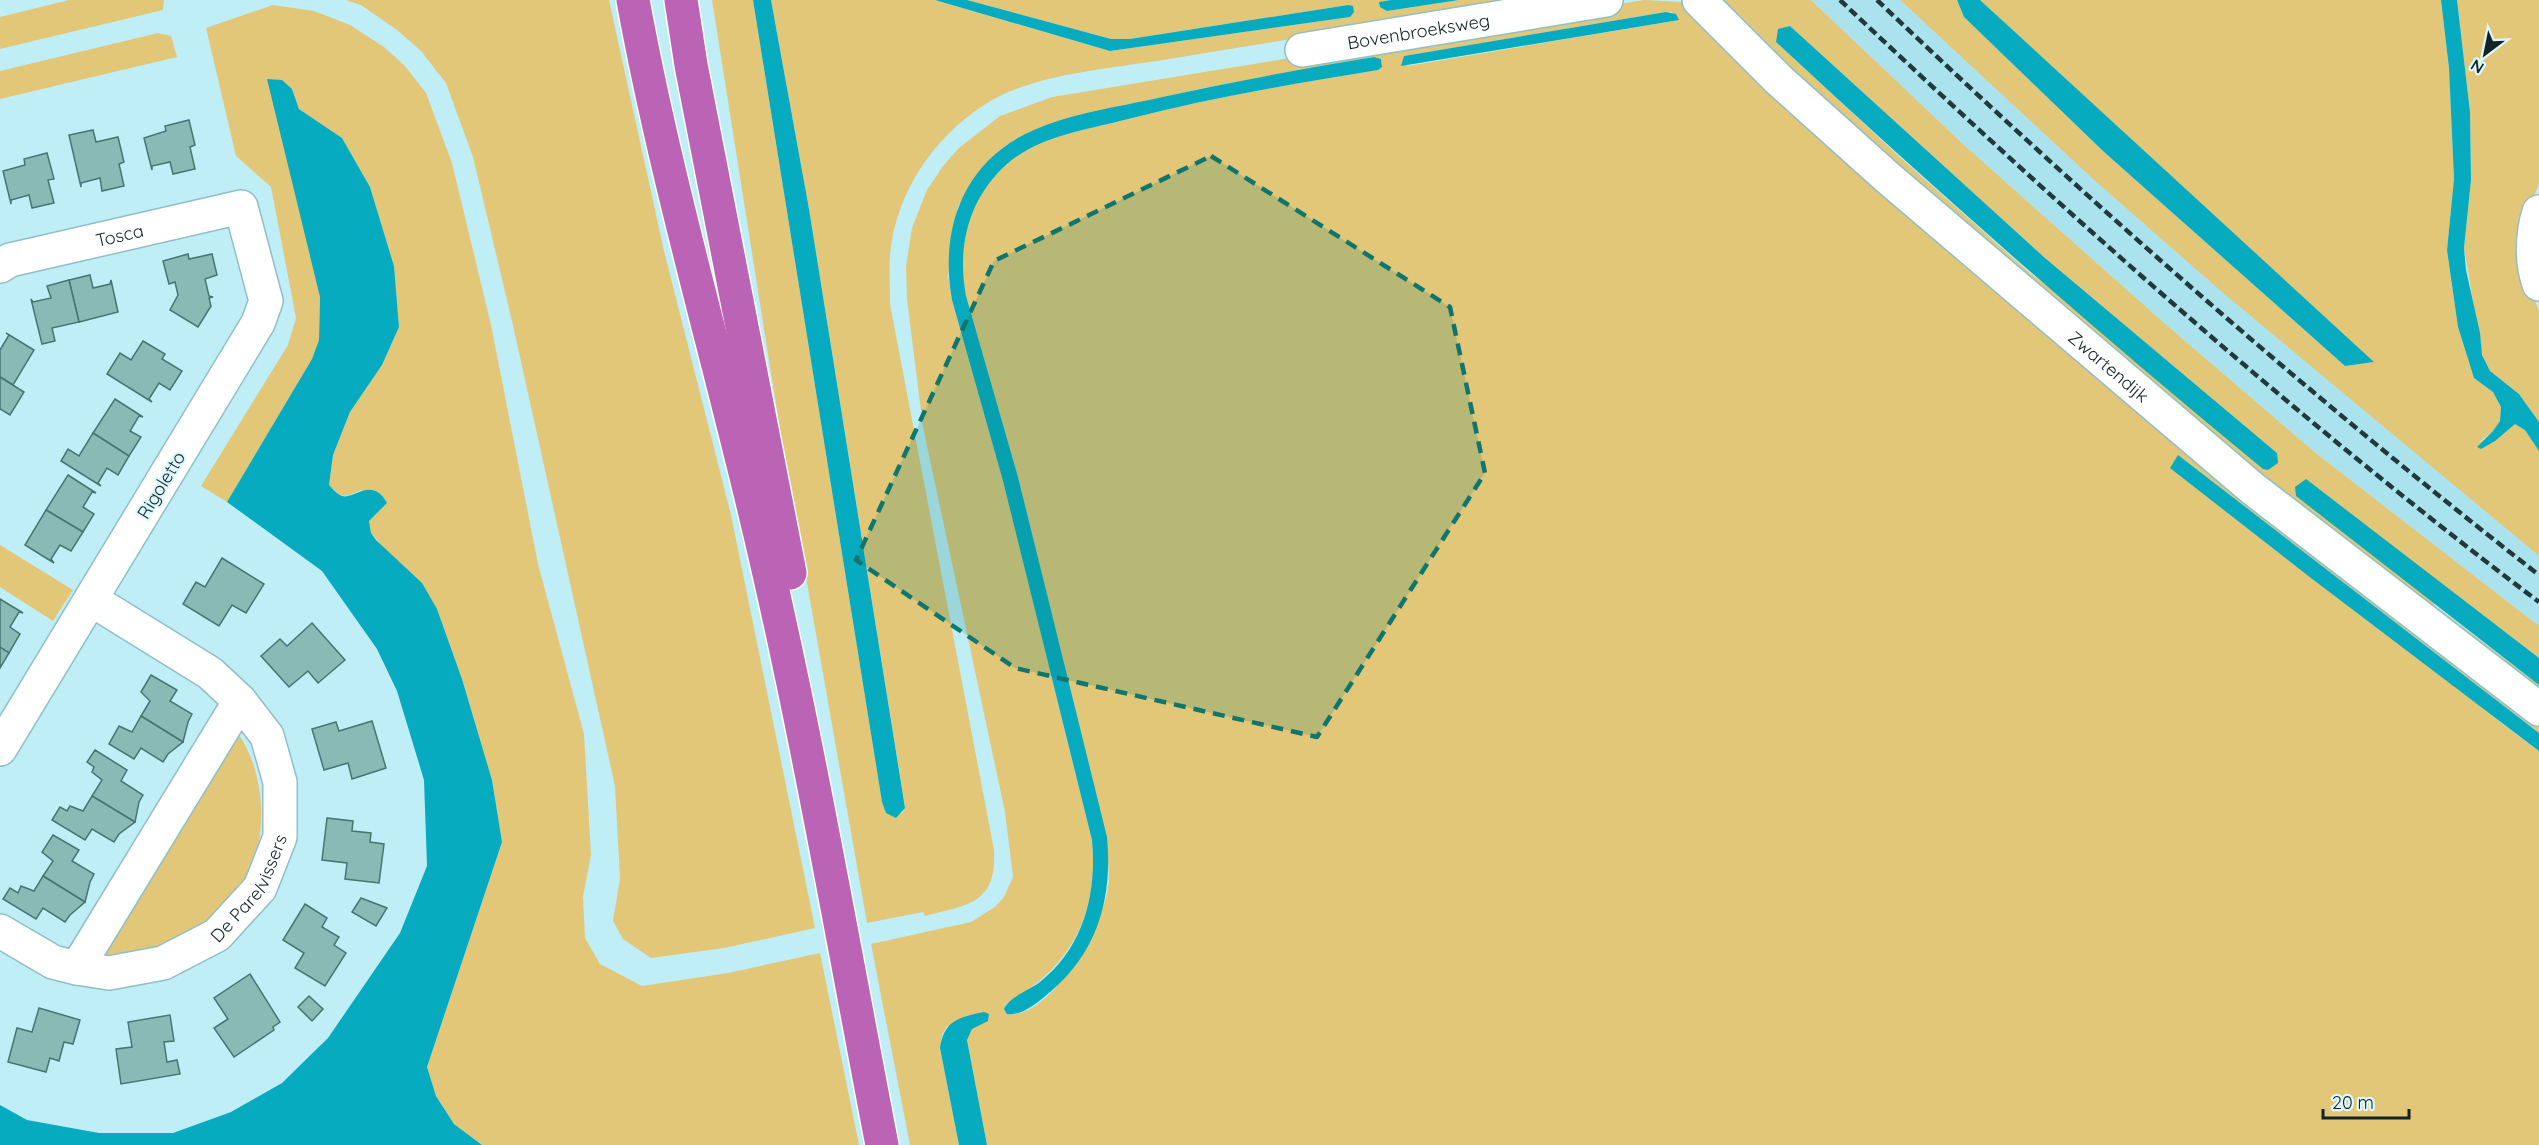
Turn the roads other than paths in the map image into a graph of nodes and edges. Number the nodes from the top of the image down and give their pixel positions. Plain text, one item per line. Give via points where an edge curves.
1 (633, 0) edge
2 (681, 0) edge
3 (1606, 0) edge
4 (1699, 0) edge
5 (1302, 50) dead end
6 (241, 207) joint
7 (2539, 213) edge
8 (0, 266) edge
9 (2539, 284) edge
10 (92, 600) junction
11 (240, 701) junction
12 (2539, 708) edge
13 (0, 749) edge
14 (0, 931) edge
15 (77, 968) junction
16 (882, 1145) edge
17 (899, 1145) edge

1 - 16 highway via 802,725
2 - 17 highway
3 - 5 street, Bovenbroeksweg
4 - 12 street, Zwartendijk via 1779,80 1887,177 2252,488
6 - 8 street, Tosca via 10,260
6 - 10 street, Rigoletto via 266,301 264,311
7 - 9 street via 2534,240
10 - 11 street, De Parelvissers via 210,673
10 - 13 street, Rigoletto
11 - 15 street
11 - 15 street, De Parelvissers via 267,736 280,782 280,837 260,888 217,935 163,963 109,973
14 - 15 street, De Parelvissers via 53,962

